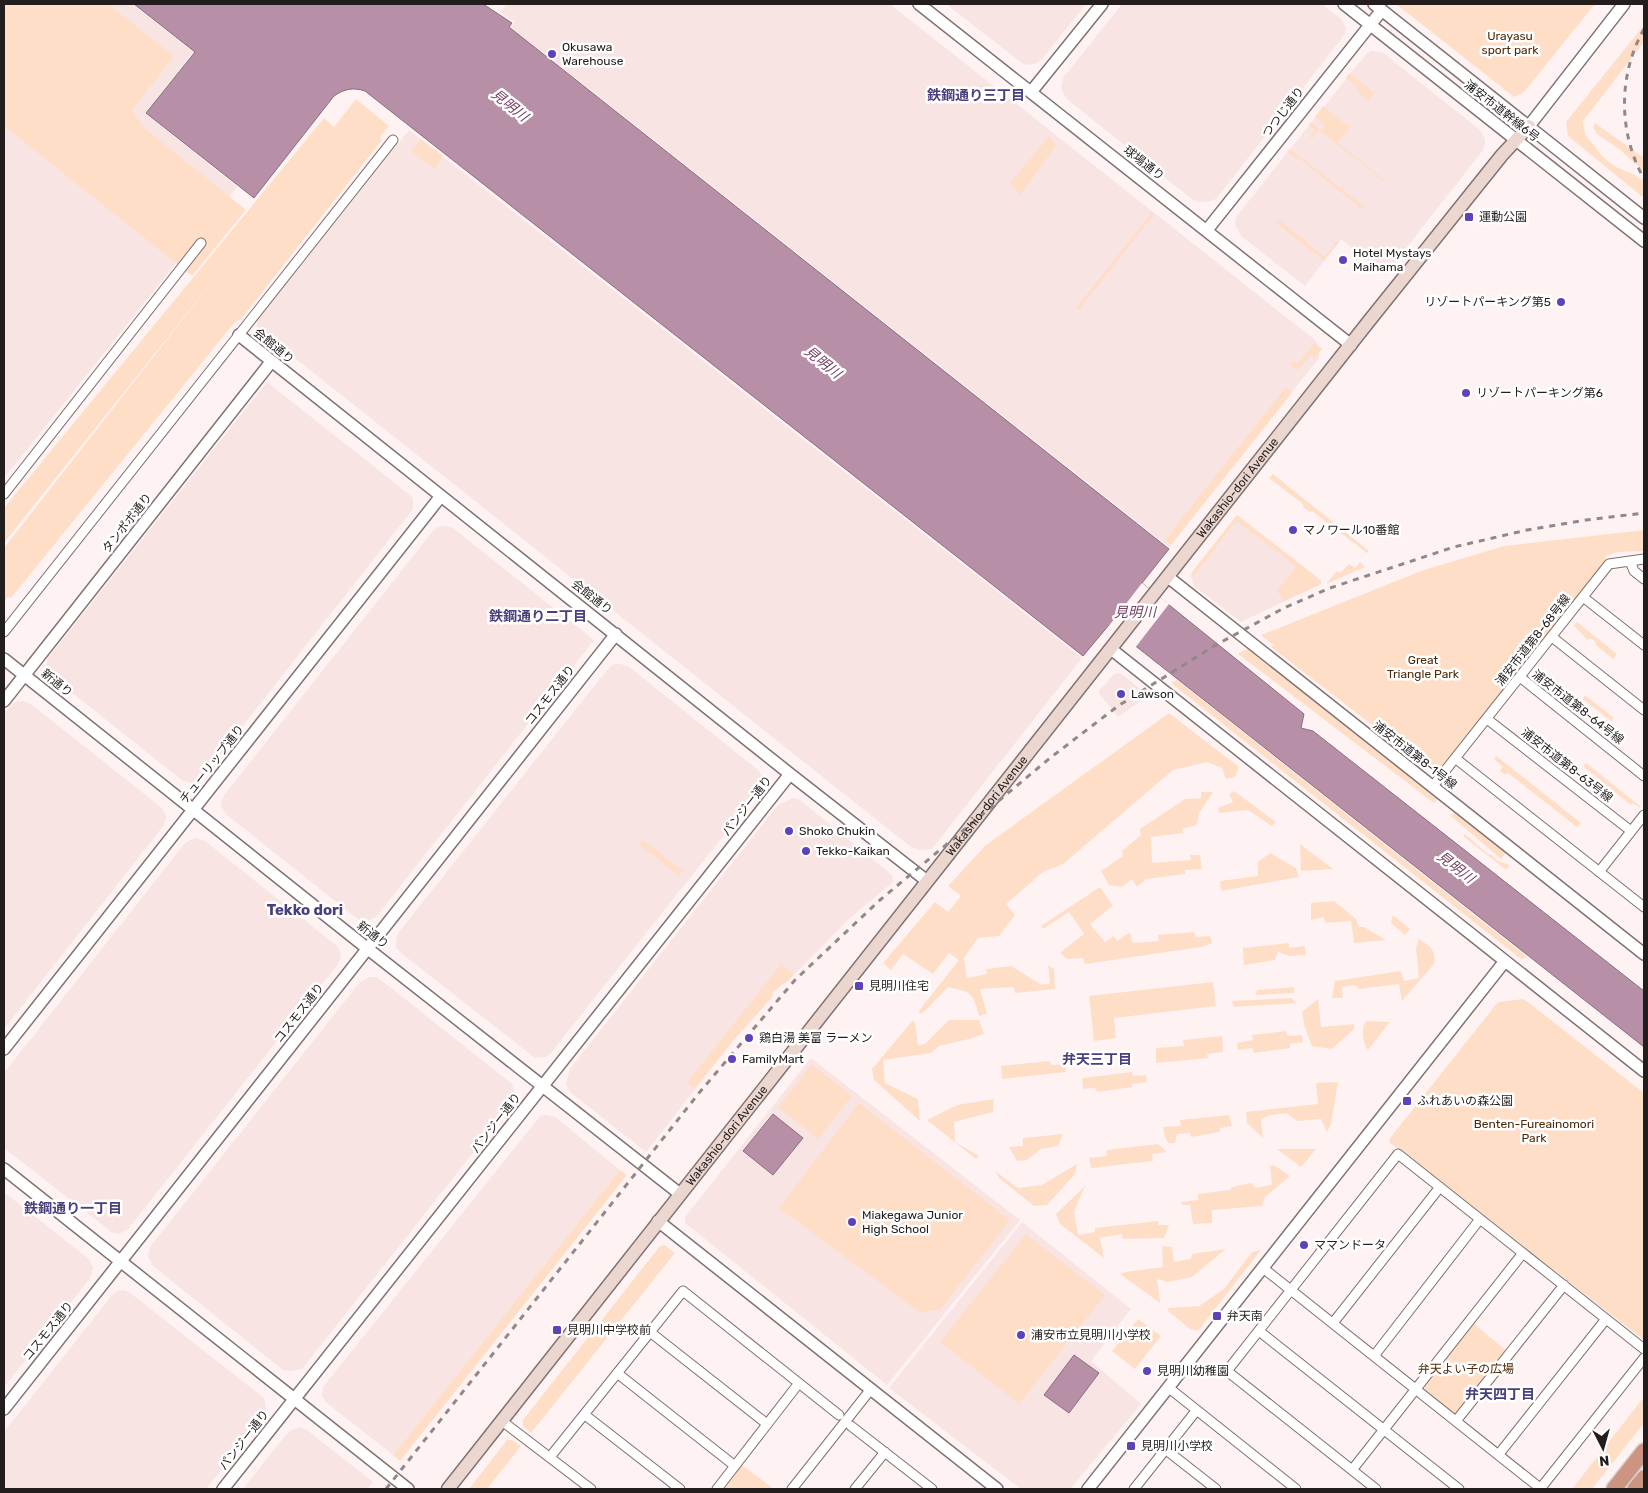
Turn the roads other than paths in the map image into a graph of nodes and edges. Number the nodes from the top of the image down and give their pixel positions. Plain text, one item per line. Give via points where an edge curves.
1 (920, 4) edge
2 (1102, 4) edge
3 (1344, 4) edge
4 (1624, 4) edge
5 (1378, 7) edge
6 (1370, 25) junction
7 (1032, 92) junction
8 (1528, 126) junction
9 (393, 140) dead end
10 (1516, 140) junction
11 (1644, 218) edge
12 (1207, 230) junction
13 (1644, 240) edge
14 (202, 243) dead end
15 (239, 335) junction
16 (1350, 345) junction
17 (271, 362) junction
18 (4, 494) edge
19 (441, 496) junction
20 (1644, 559) edge
21 (1630, 560) junction
22 (1168, 577) junction
23 (1644, 579) edge
24 (1583, 597) junction
25 (4, 632) edge
26 (616, 634) junction
27 (1552, 637) junction
28 (1644, 645) edge
29 (1111, 648) junction
30 (4, 659) edge
31 (24, 675) junction
32 (1520, 677) junction
33 (4, 701) edge
34 (1644, 710) edge
35 (1487, 719) junction
36 (1455, 758) junction
37 (790, 774) junction
38 (1644, 776) edge
39 (1432, 786) junction
40 (193, 810) junction
41 (1644, 815) edge
42 (1631, 831) junction
43 (1599, 872) junction
44 (928, 881) junction
45 (1643, 902) edge
46 (368, 949) junction
47 (1644, 954) edge
48 (1505, 961) junction
49 (4, 1049) edge
50 (1644, 1071) edge
51 (543, 1086) junction
52 (4, 1169) edge
53 (1440, 1187) junction
54 (680, 1194) junction
55 (1480, 1219) junction
56 (658, 1221) junction
57 (1523, 1253) junction
58 (122, 1262) junction
59 (1263, 1268) junction
60 (1564, 1285) junction
61 (1291, 1290) junction
62 (1606, 1318) junction
63 (1333, 1323) junction
64 (1260, 1331) junction
65 (650, 1332) junction
66 (1644, 1349) edge
67 (1374, 1356) junction
68 (1644, 1358) edge
69 (617, 1373) junction
70 (799, 1383) junction
71 (1169, 1388) junction
72 (871, 1389) junction
73 (1416, 1389) junction
74 (294, 1400) junction
75 (4, 1409) edge
76 (1196, 1411) junction
77 (585, 1414) junction
78 (839, 1415) dead end
79 (502, 1421) junction
80 (1456, 1421) junction
81 (767, 1424) junction
82 (851, 1426) dead end
83 (1383, 1429) junction
84 (1166, 1449) junction
85 (1644, 1451) edge
86 (885, 1452) junction
87 (1499, 1454) junction
88 (550, 1457) junction
89 (735, 1466) junction
90 (1352, 1470) junction
91 (1644, 1478) edge
92 (223, 1489) edge
93 (408, 1489) edge
94 (448, 1489) edge
95 (591, 1489) edge
96 (680, 1489) edge
97 (717, 1489) edge
98 (792, 1489) edge
99 (855, 1489) edge
100 (932, 1489) edge
101 (997, 1489) edge
102 (1088, 1489) edge
103 (1135, 1489) edge
104 (1216, 1489) edge
105 (1296, 1489) edge
106 (1376, 1489) edge
107 (1459, 1489) edge
108 (1540, 1489) edge
109 (1614, 1489) edge
110 (1635, 1489) edge

1 - 7 street, 球場通り
2 - 7 street
3 - 6 street, 浦安市道幹線6号
4 - 8 street
5 - 6 street, つつじ通り
5 - 8 street, 浦安市道幹線6号
6 - 10 street, 浦安市道幹線6号
6 - 12 street, つつじ通り
7 - 12 street, 球場通り
8 - 10 main road, Wakashio-dori Avenue
8 - 11 street, 浦安市道幹線6号
9 - 15 street
10 - 13 street, 浦安市道幹線6号
10 - 16 main road, Wakashio-dori Avenue
12 - 16 street, 球場通り
14 - 18 street
15 - 17 street, 会館通り
15 - 25 street
16 - 22 main road, Wakashio-dori Avenue
17 - 19 street, 会館通り
17 - 31 street, タンポポ通り
19 - 26 street, 会館通り
19 - 40 street, チューリップ通り
20 - 21 street, 浦安市道第8-68号線
21 - 23 street via 1634,571
21 - 24 street, 浦安市道第8-68号線 via 1609,564
22 - 29 main road, Wakashio-dori Avenue
22 - 39 street, 浦安市道第8-1号線
24 - 27 street, 浦安市道第8-68号線
24 - 28 street
26 - 37 street, 会館通り
26 - 46 street, コスモス通り
27 - 32 street, 浦安市道第8-68号線
27 - 34 street
29 - 44 main road, Wakashio-dori Avenue
29 - 48 street
30 - 31 street, 新通り
31 - 33 street, タンポポ通り
31 - 40 street, 新通り
32 - 35 street, 浦安市道第8-68号線
32 - 38 street, 浦安市道第8-64号線
35 - 36 street, 浦安市道第8-68号線
35 - 42 street, 浦安市道第8-63号線
36 - 39 street, 浦安市道第8-68号線
36 - 43 street
37 - 44 street, 会館通り
37 - 51 street, パンジー通り
39 - 47 street, 浦安市道第8-1号線
40 - 46 street, 新通り
40 - 49 street, チューリップ通り
41 - 42 street
42 - 43 street
43 - 45 street
44 - 54 main road, Wakashio-dori Avenue
46 - 51 street, 新通り
46 - 58 street, コスモス通り
48 - 50 street
48 - 59 street
51 - 54 street, 新通り
51 - 74 street, パンジー通り
52 - 58 street
53 - 55 street
53 - 61 street via 1398,1154
53 - 63 street
54 - 56 main road, Wakashio-dori Avenue
55 - 57 street
55 - 67 street
56 - 72 street
56 - 79 main road, Wakashio-dori Avenue
57 - 60 street
57 - 73 street
58 - 74 street
58 - 75 street, コスモス通り
59 - 61 street
59 - 71 street
60 - 62 street
60 - 80 street
61 - 63 street
61 - 64 street
62 - 66 street
62 - 87 street
63 - 67 street
64 - 83 street
64 - 90 street via 1227,1371
65 - 69 street
65 - 70 street via 683,1291
65 - 81 street
67 - 73 street
68 - 108 street
69 - 77 street
69 - 89 street
70 - 78 street
70 - 81 street
71 - 76 street
71 - 102 street
72 - 98 street
72 - 101 street
73 - 80 street
73 - 83 street
74 - 92 street, パンジー通り
74 - 93 street
76 - 84 street
76 - 105 street
77 - 88 street
77 - 96 street
79 - 88 street
79 - 94 main road, Wakashio-dori Avenue
80 - 87 street
81 - 89 street
82 - 86 street
83 - 90 street
83 - 107 street
84 - 103 street
84 - 104 street
85 - 109 highway
86 - 99 street
86 - 100 street
87 - 108 street
88 - 95 street
89 - 97 street
90 - 106 street
91 - 110 highway

